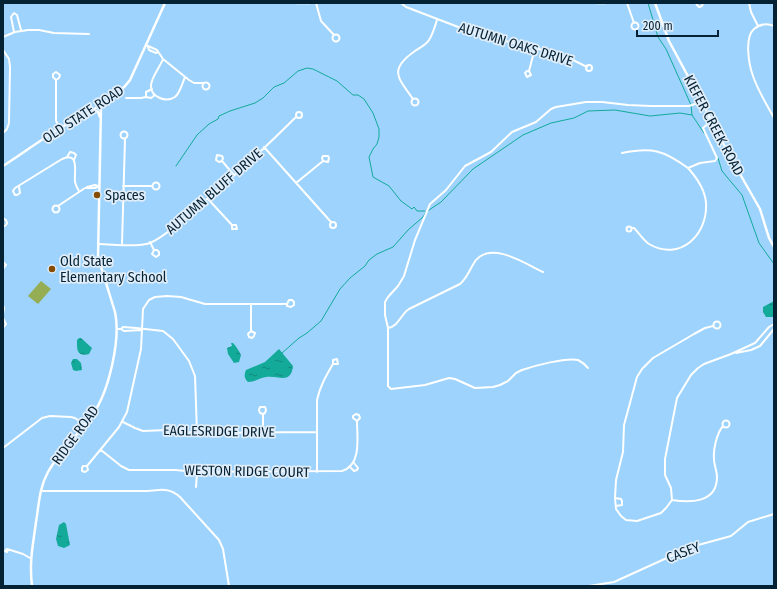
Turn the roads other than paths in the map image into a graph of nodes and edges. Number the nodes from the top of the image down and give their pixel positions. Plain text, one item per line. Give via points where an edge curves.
1 (165, 3) edge
2 (297, 3) edge
3 (310, 3) edge
4 (316, 3) edge
5 (401, 3) edge
6 (597, 3) edge
7 (605, 3) edge
8 (627, 3) edge
9 (656, 3) edge
10 (696, 3) edge
11 (703, 3) edge
12 (749, 3) edge
13 (437, 20) junction
14 (634, 24) dead end
15 (758, 26) junction
16 (774, 26) edge
17 (21, 30) junction
18 (14, 32) junction
19 (89, 34) dead end
20 (334, 35) dead end
21 (3, 36) edge
22 (147, 46) junction
23 (536, 48) junction
24 (3, 50) edge
25 (163, 59) junction
26 (587, 67) dead end
27 (529, 71) dead end
28 (184, 77) junction
29 (56, 80) dead end
30 (204, 84) dead end
31 (152, 90) junction
32 (155, 95) junction
33 (146, 96) junction
34 (126, 98) dead end
35 (413, 99) dead end
36 (105, 102) junction
37 (701, 102) junction
38 (93, 110) junction
39 (296, 117) dead end
40 (774, 118) edge
41 (101, 119) junction
42 (711, 121) junction
43 (60, 128) junction
44 (3, 133) edge
45 (125, 139) dead end
46 (264, 147) junction
47 (622, 153) dead end
48 (67, 157) junction
49 (74, 160) junction
50 (222, 161) dead end
51 (323, 161) dead end
52 (3, 166) edge
53 (688, 168) junction
54 (234, 175) junction
55 (296, 183) junction
56 (99, 186) junction
57 (124, 186) junction
58 (152, 186) dead end
59 (18, 187) dead end
60 (79, 191) junction
61 (208, 199) junction
62 (58, 206) dead end
63 (3, 218) edge
64 (331, 222) dead end
65 (232, 225) dead end
66 (3, 227) edge
67 (631, 228) dead end
68 (150, 242) junction
69 (98, 244) junction
70 (122, 244) junction
71 (774, 247) edge
72 (154, 250) dead end
73 (3, 262) edge
74 (3, 269) edge
75 (543, 272) dead end
76 (251, 304) junction
77 (287, 304) dead end
78 (3, 305) edge
79 (3, 314) edge
80 (3, 318) edge
81 (774, 324) edge
82 (713, 326) dead end
83 (3, 328) edge
84 (388, 328) junction
85 (119, 329) junction
86 (143, 329) junction
87 (774, 329) edge
88 (251, 331) dead end
89 (731, 354) junction
90 (333, 364) dead end
91 (588, 368) dead end
92 (263, 414) dead end
93 (357, 421) dead end
94 (123, 422) junction
95 (85, 425) junction
96 (723, 426) dead end
97 (263, 432) junction
98 (317, 432) junction
99 (197, 433) junction
100 (3, 448) edge
101 (101, 450) junction
102 (354, 463) junction
103 (87, 466) dead end
104 (350, 467) junction
105 (197, 472) junction
106 (317, 472) junction
107 (196, 487) dead end
108 (41, 491) junction
109 (615, 498) junction
110 (672, 500) junction
111 (616, 506) junction
112 (774, 514) edge
113 (8, 550) dead end
114 (30, 558) junction
115 (32, 586) edge
116 (229, 586) edge
117 (590, 586) edge

1 - 22 street, OLD STATE ROAD
2 - 3 street
4 - 20 street via 321,21
5 - 13 street, AUTUMN OAKS DRIVE
6 - 7 street
8 - 14 street
9 - 37 street, KIEFER CREEK ROAD via 669,41
10 - 11 street via 699,7
12 - 15 street via 750,12
13 - 23 street, AUTUMN OAKS DRIVE via 487,38
13 - 35 street via 428,41 405,58 399,67 400,81
15 - 16 street
15 - 40 street via 751,33 748,42 752,75
17 - 18 street
17 - 18 street via 18,15 14,13 11,16
17 - 19 street
18 - 21 street
22 - 25 street via 156,50
22 - 36 street, OLD STATE ROAD via 127,85
23 - 26 street, AUTUMN OAKS DRIVE
23 - 27 street
24 - 44 street via 10,67 9,123
25 - 28 street
25 - 31 street via 153,80
28 - 30 street via 191,82
28 - 32 street via 179,92 174,97 165,99
29 - 43 street via 56,121
31 - 32 street
31 - 33 street via 146,92
32 - 33 street via 150,98
33 - 34 street
36 - 38 street, OLD STATE ROAD
36 - 41 street, RIDGE ROAD via 101,108
37 - 42 street, KIEFER CREEK ROAD
37 - 84 street via 689,106 651,106 586,102 556,107 536,122 512,132 491,152 465,166 446,190 430,204 404,276 385,302
38 - 41 street via 98,112
38 - 43 street, OLD STATE ROAD
39 - 46 street, AUTUMN BLUFF DRIVE
41 - 56 street, RIDGE ROAD
42 - 53 street via 703,128 717,158 715,161 698,163
42 - 71 street, KIEFER CREEK ROAD via 760,209
43 - 52 street, OLD STATE ROAD
45 - 57 street
46 - 54 street, AUTUMN BLUFF DRIVE
46 - 55 street
47 - 53 street via 645,150 661,152
48 - 49 street
48 - 49 street via 70,152 74,153
48 - 59 street
49 - 60 street
50 - 54 street
51 - 55 street
53 - 67 street via 697,178 706,203 701,228 692,240 677,249 662,248 650,244
54 - 61 street, AUTUMN BLUFF DRIVE
55 - 64 street
56 - 60 street
56 - 69 street, RIDGE ROAD
57 - 58 street
57 - 70 street
60 - 62 street
61 - 65 street
61 - 68 street, AUTUMN BLUFF DRIVE
63 - 66 street via 7,223
68 - 70 street, AUTUMN BLUFF DRIVE
68 - 72 street
69 - 70 street, AUTUMN BLUFF DRIVE
69 - 85 street, RIDGE ROAD via 98,257
73 - 74 street via 6,265
75 - 84 street via 504,254 484,255 477,259 460,284 409,309 393,327
76 - 77 street
76 - 86 street via 205,304 176,296 155,297 144,306
76 - 88 street
78 - 79 street
80 - 83 street via 6,324
81 - 89 street via 756,343
82 - 109 street via 653,358 637,377 624,425 623,452 616,480
84 - 91 street via 389,388 393,390 449,378 455,378 475,388 500,386 522,370 567,360 579,361
85 - 86 street
85 - 95 street, RIDGE ROAD via 104,393
86 - 94 street via 131,396
86 - 99 street via 166,333 189,361 196,382
87 - 89 street via 760,346
89 - 110 street via 698,368 677,398 664,462
90 - 98 street via 319,393 316,407
92 - 97 street
93 - 102 street
94 - 99 street, EAGLESRIDGE DRIVE via 143,430
94 - 101 street
95 - 100 street via 71,417 46,416
95 - 108 street, RIDGE ROAD via 54,464
96 - 110 street via 714,450 717,479 712,492 708,497 696,502
97 - 98 street, EAGLESRIDGE DRIVE
97 - 99 street, EAGLESRIDGE DRIVE
98 - 106 street
101 - 103 street
101 - 105 street, WESTON RIDGE COURT via 129,470
102 - 104 street
102 - 104 street via 357,470 354,472
104 - 106 street, WESTON RIDGE COURT via 342,471
105 - 106 street, WESTON RIDGE COURT
105 - 107 street
108 - 114 street, RIDGE ROAD
108 - 116 street via 161,489 173,492 219,540
109 - 111 street
109 - 111 street via 621,499 622,502 622,505
110 - 111 street via 661,512 634,522 621,516
112 - 117 street, CASEY via 748,522 731,536 691,548 614,582
113 - 114 street
114 - 115 street, RIDGE ROAD

